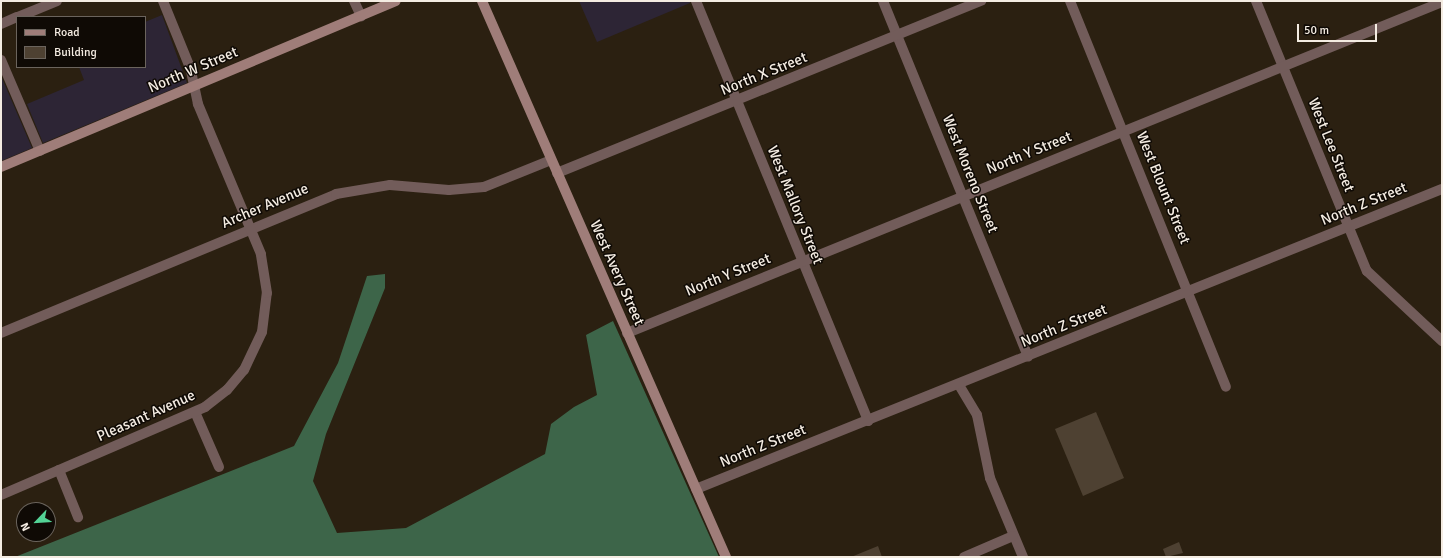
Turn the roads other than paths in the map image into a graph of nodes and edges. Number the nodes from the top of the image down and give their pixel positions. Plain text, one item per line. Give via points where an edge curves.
1 (57, 1) edge
2 (163, 1) edge
3 (354, 1) edge
4 (396, 1) edge
5 (482, 1) edge
6 (696, 1) edge
7 (883, 1) edge
8 (981, 1) edge
9 (1070, 1) edge
10 (1256, 1) edge
11 (1442, 2) edge
12 (20, 16) edge
13 (360, 16) junction
14 (16, 17) edge
15 (1, 24) edge
16 (897, 35) junction
17 (1, 60) edge
18 (1284, 67) junction
19 (194, 86) junction
20 (737, 101) junction
21 (1123, 132) junction
22 (40, 151) junction
23 (551, 160) junction
24 (1, 167) edge
25 (557, 173) junction
26 (1442, 189) edge
27 (962, 195) junction
28 (1348, 227) junction
29 (251, 228) junction
30 (802, 261) junction
31 (1190, 292) junction
32 (1, 333) edge
33 (627, 333) junction
34 (1442, 341) edge
35 (1028, 357) junction
36 (959, 385) junction
37 (1226, 387) dead end
38 (195, 412) junction
39 (868, 421) junction
40 (219, 467) dead end
41 (59, 470) junction
42 (696, 489) junction
43 (1, 495) edge
44 (78, 516) dead end
45 (1013, 536) junction
46 (726, 557) edge
47 (964, 557) edge
48 (1023, 557) edge

1 - 12 street
2 - 19 street, Pleasant Avenue
3 - 13 street
4 - 13 street, North W Street
5 - 23 street, West Avery Street
6 - 20 street, West Mallory Street
7 - 16 street, West Moreno Street
8 - 16 street, North X Street
9 - 21 street, West Blount Street
10 - 18 street, West Lee Street
11 - 18 street, North Y Street
13 - 19 street, North W Street
14 - 15 street
16 - 20 street, North X Street
16 - 27 street, West Moreno Street
17 - 22 street
18 - 21 street, North Y Street
18 - 28 street, West Lee Street
19 - 22 street, North W Street
19 - 29 street, Pleasant Avenue via 198,104
20 - 25 street, North X Street
20 - 30 street, West Mallory Street
21 - 27 street, North Y Street
21 - 31 street, West Blount Street
22 - 24 street, North W Street
23 - 25 street, West Avery Street
23 - 29 street, Archer Avenue via 484,187 449,190 390,185 349,190
25 - 33 street, West Avery Street
26 - 28 street, North Z Street
27 - 30 street, North Y Street
27 - 35 street, West Moreno Street
28 - 31 street, North Z Street
28 - 34 street, West Lee Street via 1374,280 1411,309
29 - 32 street, Archer Avenue
29 - 38 street, Pleasant Avenue via 267,280 267,306 262,332 251,358 236,380 211,403
30 - 33 street, North Y Street
30 - 39 street, West Mallory Street
31 - 35 street, North Z Street
31 - 37 street, West Blount Street
33 - 42 street, West Avery Street
35 - 36 street, North Z Street
36 - 39 street, North Z Street
36 - 45 street via 977,415 990,478
38 - 40 street
38 - 41 street, Pleasant Avenue
39 - 42 street, North Z Street
41 - 43 street, Pleasant Avenue
41 - 44 street
42 - 46 street, West Avery Street
45 - 47 street
45 - 48 street

